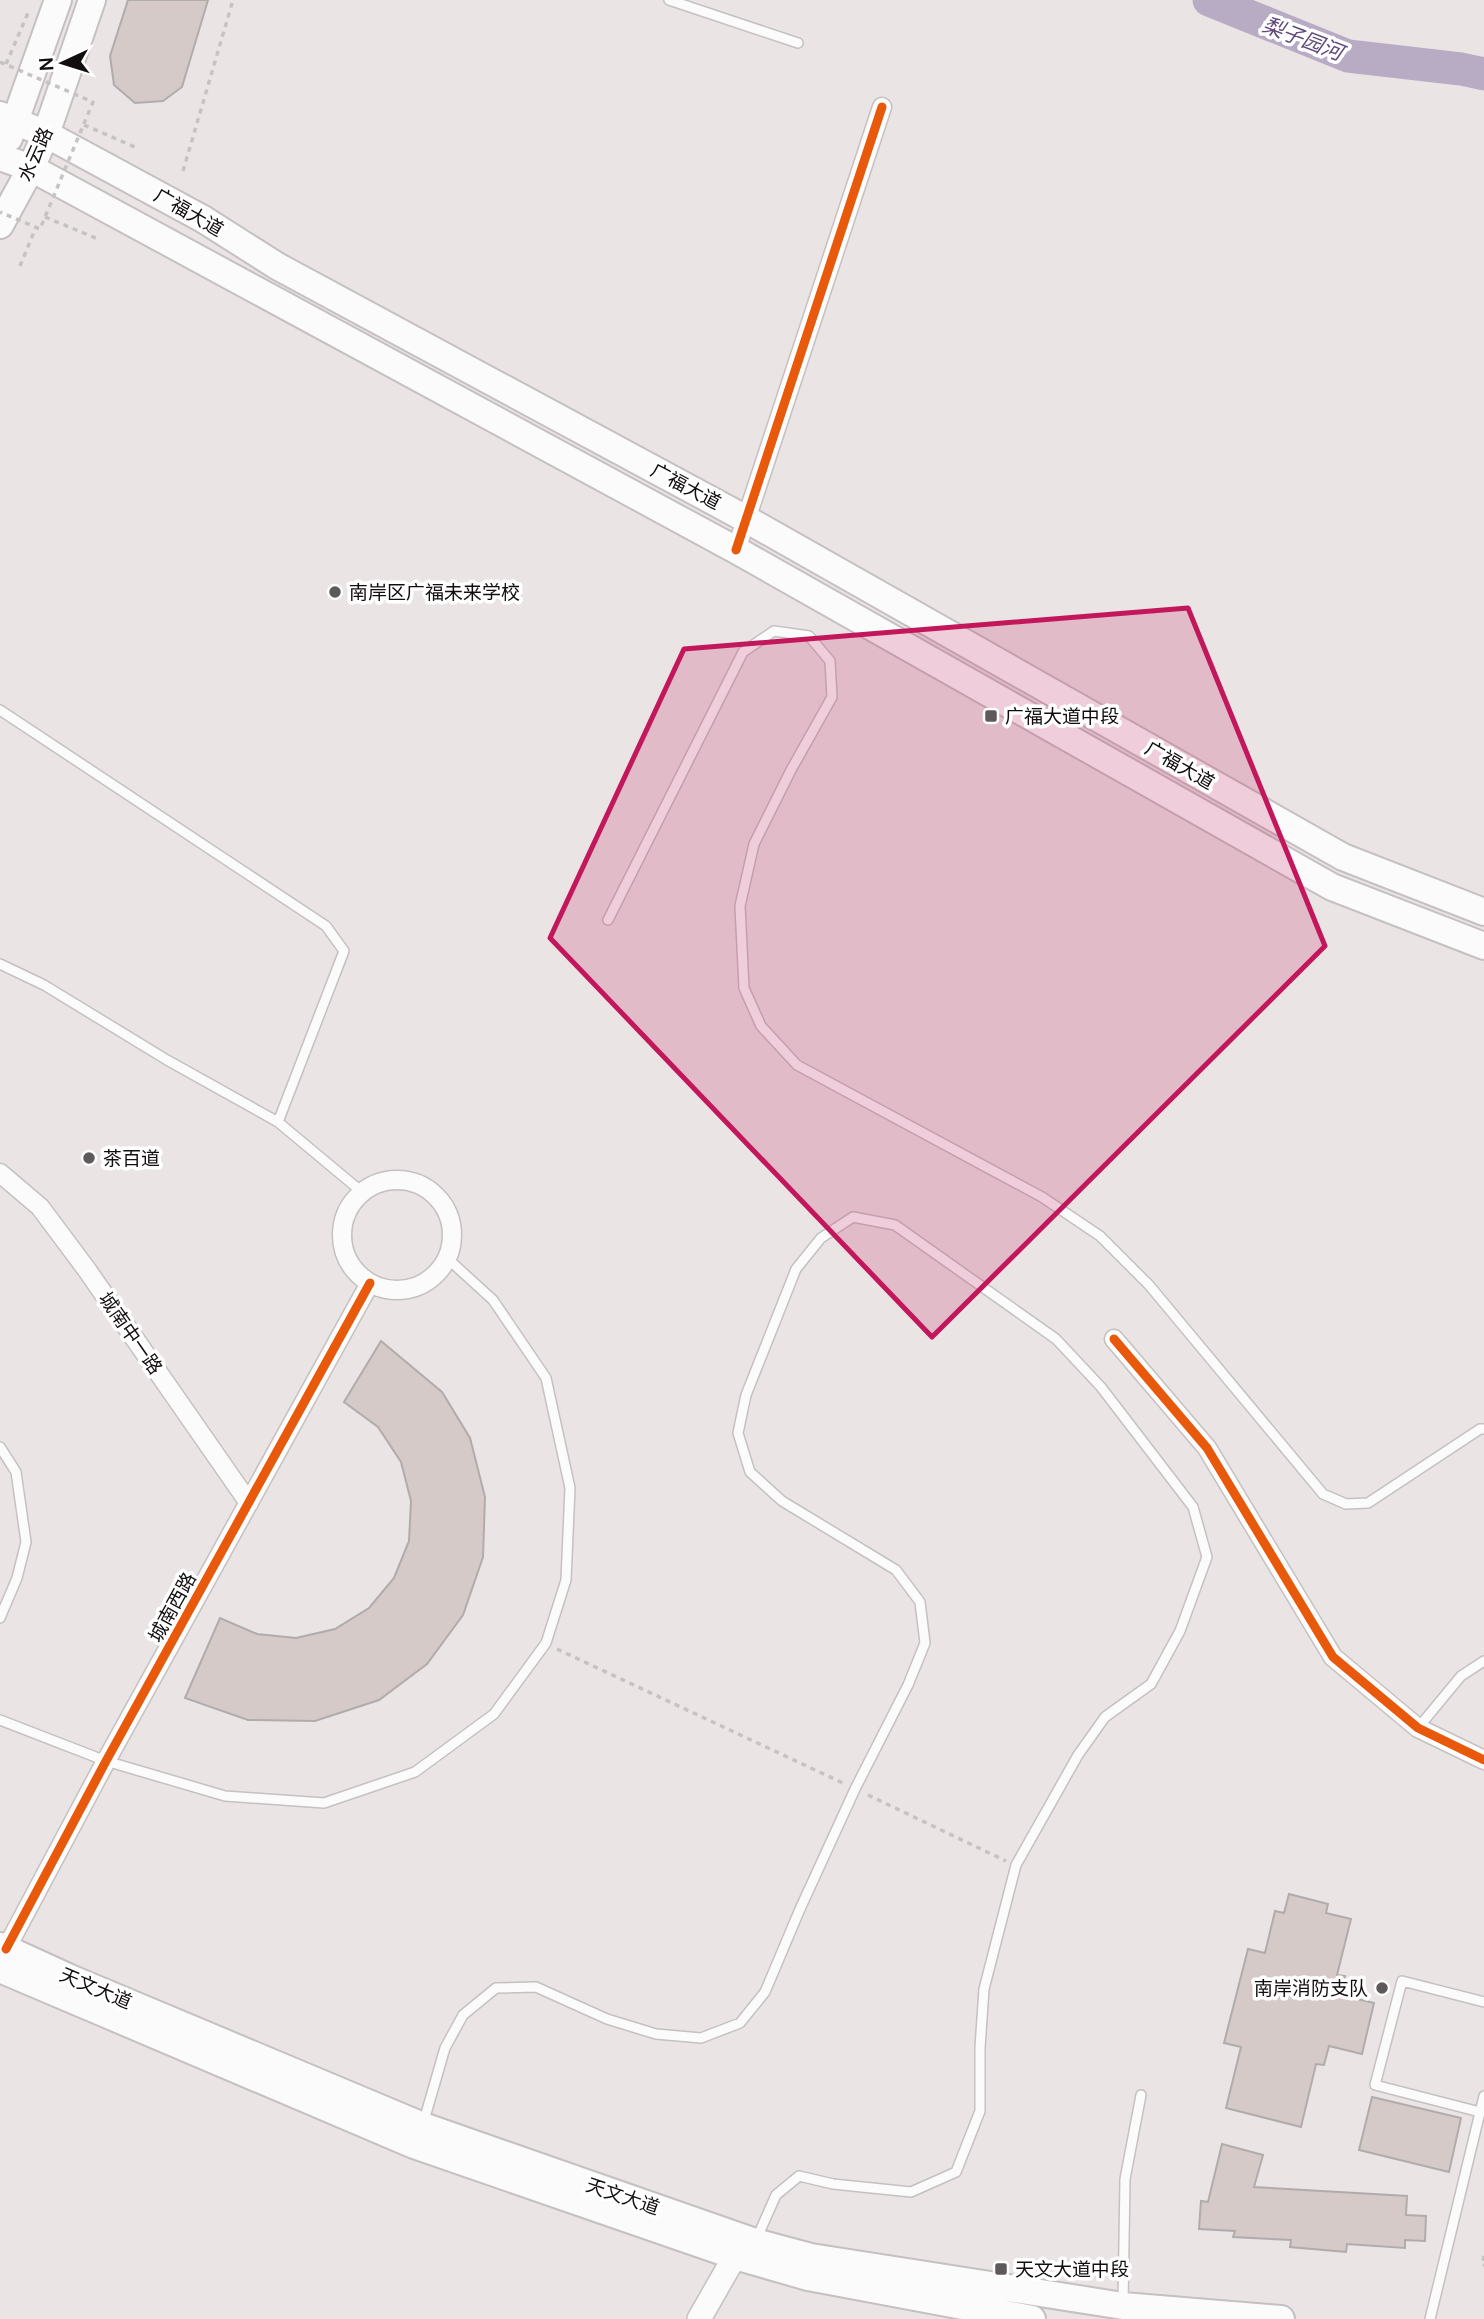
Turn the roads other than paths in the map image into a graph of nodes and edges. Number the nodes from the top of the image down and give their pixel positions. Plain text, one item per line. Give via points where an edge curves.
1 (58, 0) edge
2 (92, 0) edge
3 (668, 0) edge
4 (798, 43) dead end
5 (882, 107) dead end
6 (8, 119) edge
7 (46, 134) junction
8 (0, 157) edge
9 (31, 168) junction
10 (0, 225) edge
11 (746, 519) junction
12 (736, 550) junction
13 (0, 710) edge
14 (1484, 912) edge
15 (608, 920) dead end
16 (1484, 946) edge
17 (0, 964) edge
18 (278, 1122) junction
19 (0, 1173) edge
20 (362, 1192) junction
21 (447, 1258) junction
22 (370, 1283) junction
23 (1114, 1339) dead end
24 (1484, 1429) edge
25 (0, 1447) edge
26 (249, 1503) junction
27 (0, 1618) edge
28 (1484, 1661) edge
29 (0, 1720) edge
30 (1418, 1728) junction
31 (1484, 1760) edge
32 (106, 1761) junction
33 (2, 1955) edge
34 (1484, 2002) edge
35 (1141, 2095) dead end
36 (1484, 2096) edge
37 (1480, 2112) junction
38 (423, 2126) junction
39 (745, 2249) junction
40 (1123, 2306) junction
41 (699, 2319) edge
42 (1032, 2319) edge
43 (1281, 2319) edge
44 (1430, 2319) edge

1 - 6 main road, 水云路
2 - 7 main road, 水云路
3 - 4 lane
5 - 11 street
6 - 7 main road, 广福大道
6 - 8 main road, 水云路
7 - 9 main road, 水云路
7 - 11 main road, 广福大道 via 204,219 277,266
8 - 9 main road, 广福大道
9 - 10 main road, 水云路
9 - 12 main road, 广福大道
11 - 12 street
11 - 14 main road, 广福大道 via 1343,857
12 - 16 main road, 广福大道 via 1332,887
13 - 18 lane via 326,926 344,951
15 - 24 lane via 743,652 774,631 809,636 830,661 832,697 754,844 740,906 744,988 761,1026 797,1065 1042,1197 1100,1236 1149,1285 1323,1494 1346,1504 1368,1503
17 - 18 lane
18 - 20 lane
19 - 26 street, 城南中一路 via 40,1207
20 - 21 street via 395,1180 414,1182 430,1191 443,1204 450,1221 452,1240
20 - 22 street via 343,1222 342,1240 346,1257
21 - 22 street via 437,1273 404,1290
21 - 32 lane via 493,1300 546,1378 570,1488 566,1580 546,1643 494,1714 415,1772 324,1803 225,1796
22 - 26 street, 城南西路
23 - 30 street via 1207,1448 1333,1657
25 - 27 lane via 16,1472 26,1542
26 - 32 street, 城南西路
28 - 30 lane via 1461,1676
29 - 32 lane
30 - 31 street
32 - 33 street, 城南西路
33 - 38 main road, 天文大道 via 70,1978
33 - 39 main road, 天文大道 via 414,2145
34 - 37 lane via 1402,1981 1375,2085
35 - 40 lane via 1125,2179
36 - 37 lane
37 - 44 lane
38 - 39 main road, 天文大道
38 - 39 lane via 445,2048 463,2015 496,1988 536,1987 656,2035 701,2038 740,2023 765,1992 925,1643 920,1602 896,1570 782,1502 750,1472 738,1433 746,1395 796,1269 821,1238 853,1217 895,1224 1056,1339 1101,1387 1193,1507 1207,1557 1180,1631 1151,1684 1105,1717 1078,1755 1016,1865 984,1989 980,2111 956,2172 911,2192 799,2176 776,2194
39 - 40 main road, 天文大道
39 - 41 street
39 - 42 main road, 天文大道 via 808,2277
40 - 43 main road, 天文大道

